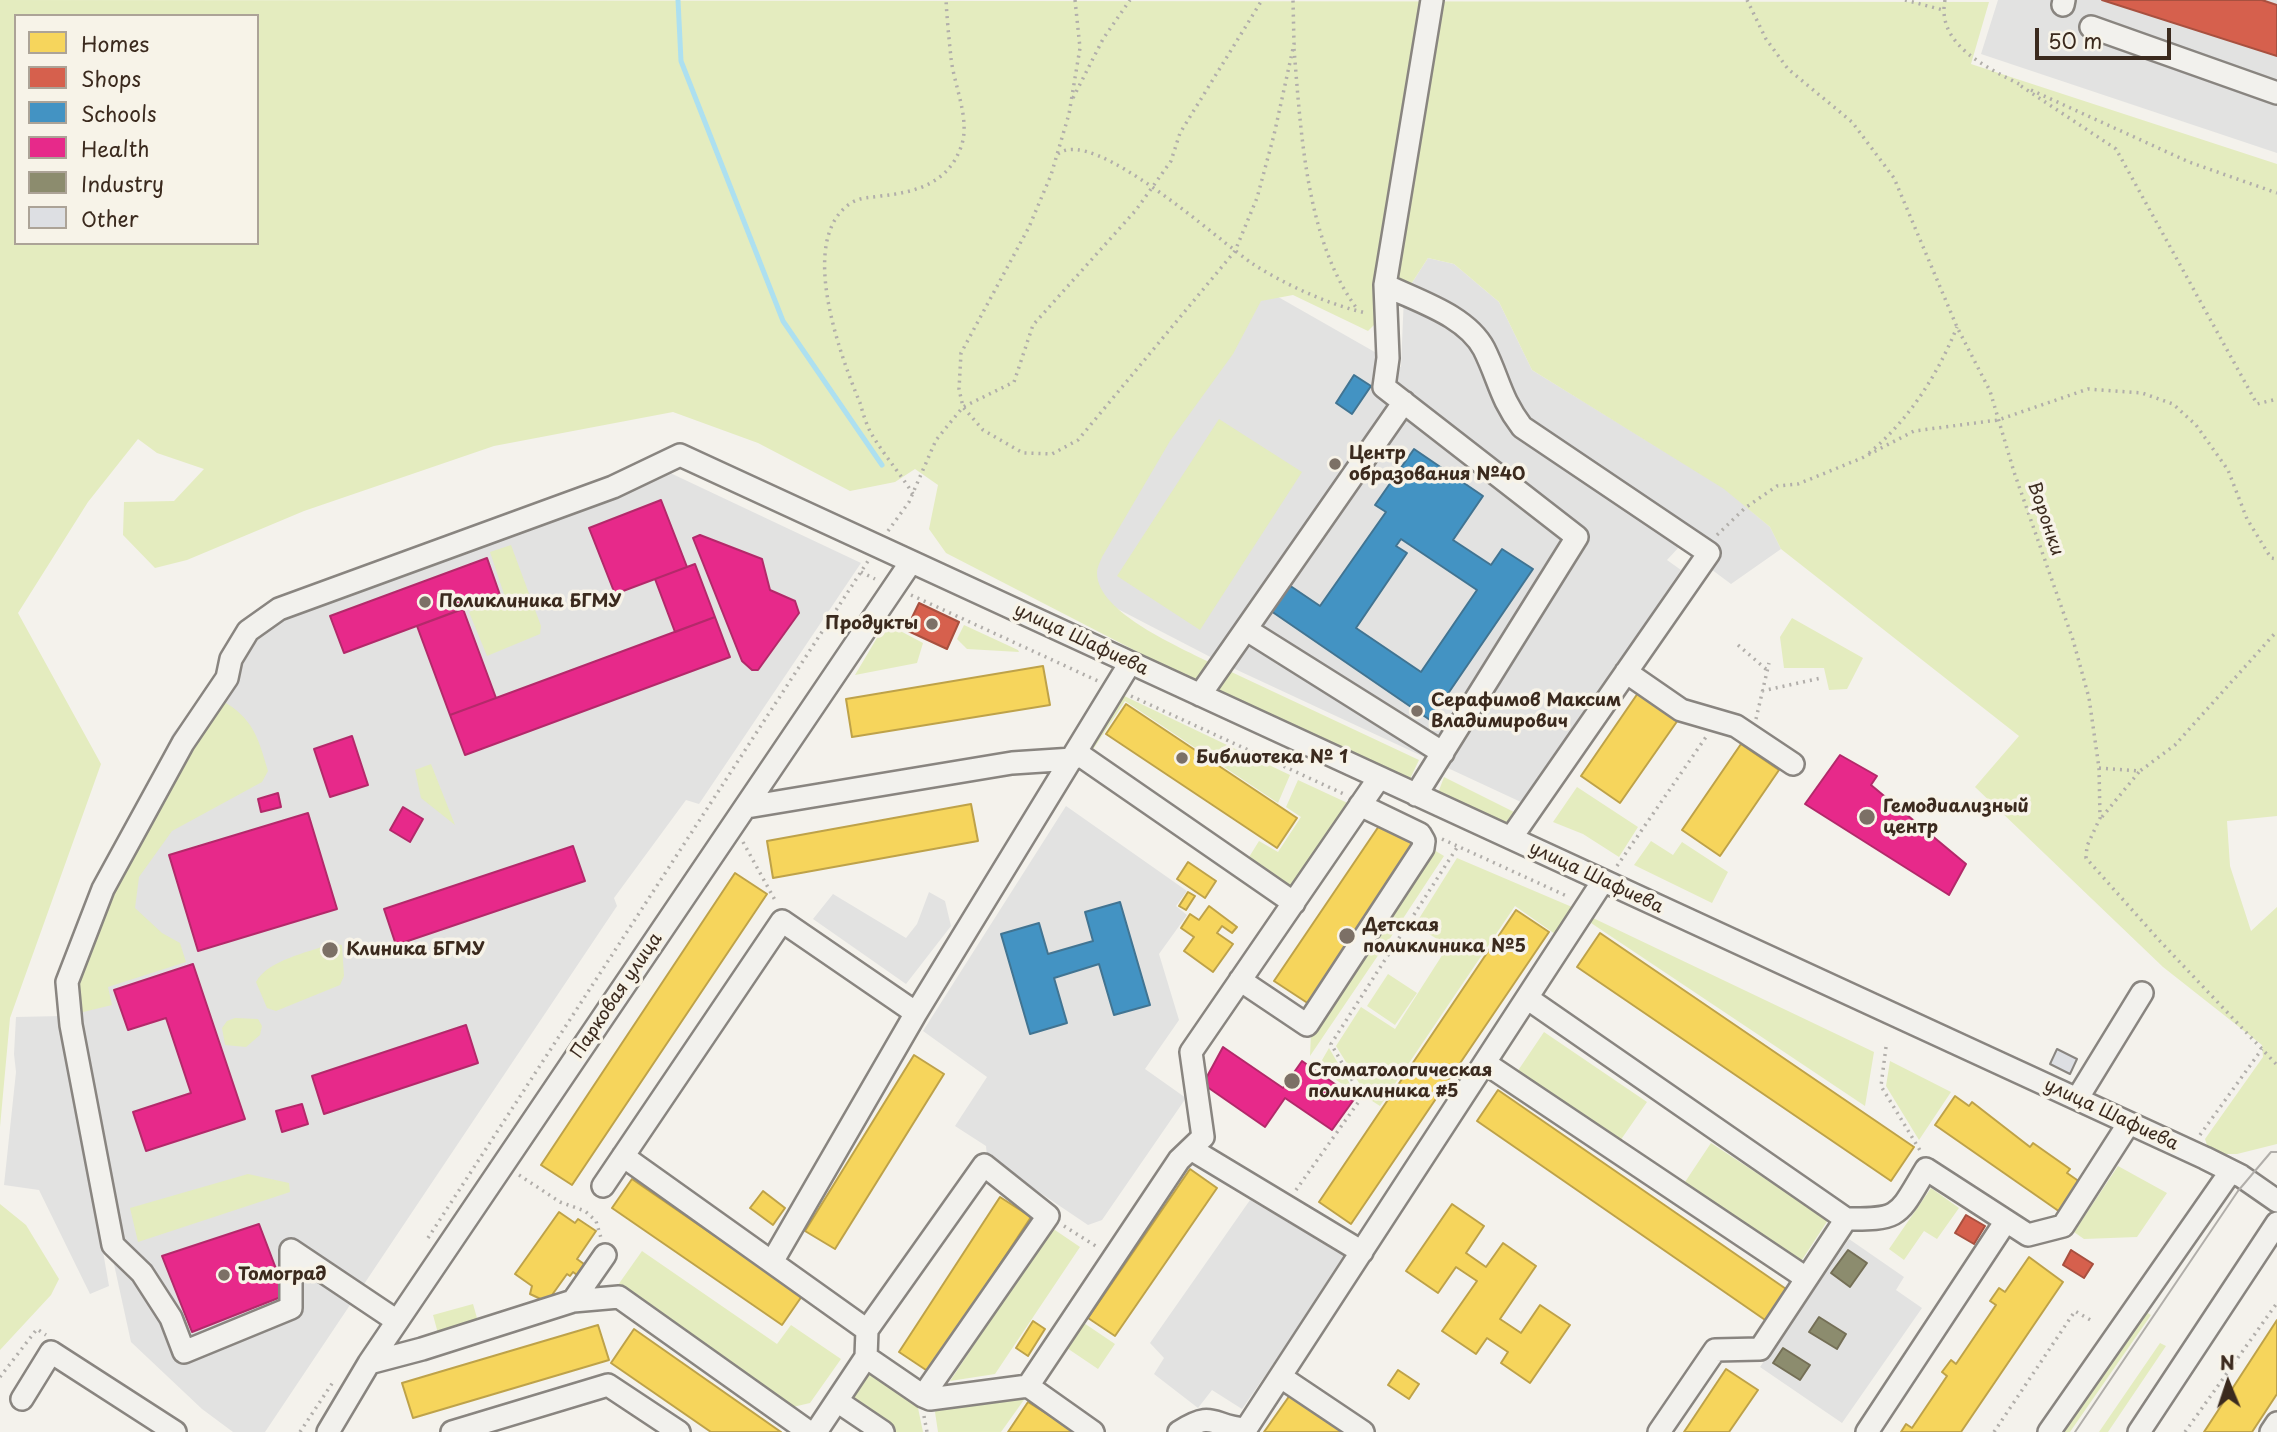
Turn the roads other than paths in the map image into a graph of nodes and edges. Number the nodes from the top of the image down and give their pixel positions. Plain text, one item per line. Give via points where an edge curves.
1 (1432, 0) edge
2 (2091, 27) dead end
3 (2277, 93) edge
4 (1385, 285) junction
5 (1404, 402) junction
6 (911, 562) junction
7 (1247, 630) junction
8 (1130, 663) junction
9 (1626, 672) junction
10 (1200, 695) junction
11 (1443, 753) junction
12 (1075, 756) junction
13 (1793, 764) dead end
14 (1379, 778) junction
15 (1416, 795) junction
16 (1361, 803) junction
17 (747, 807) junction
18 (1511, 838) junction
19 (1604, 881) junction
20 (1294, 903) junction
21 (1241, 981) junction
22 (2142, 993) dead end
23 (1527, 998) junction
24 (916, 1013) junction
25 (1485, 1063) junction
26 (2077, 1099) junction
27 (2129, 1123) junction
28 (1191, 1149) junction
29 (623, 1156) junction
30 (2231, 1171) junction
31 (603, 1186) dead end
32 (2277, 1201) edge
33 (1846, 1219) junction
34 (2006, 1221) junction
35 (2277, 1223) edge
36 (1362, 1252) junction
37 (605, 1255) road end
38 (772, 1262) junction
39 (1806, 1278) junction
40 (573, 1301) junction
41 (397, 1321) junction
42 (867, 1330) junction
43 (866, 1357) junction
44 (369, 1363) junction
45 (1281, 1377) junction
46 (1028, 1386) junction
47 (923, 1396) junction
48 (22, 1399) dead end
49 (837, 1401) junction
50 (2277, 1423) edge
51 (175, 1432) edge
52 (328, 1432) edge
53 (452, 1432) edge
54 (679, 1432) edge
55 (809, 1432) edge
56 (816, 1432) edge
57 (883, 1432) edge
58 (1093, 1432) edge
59 (1179, 1432) edge
60 (1363, 1432) edge
61 (1660, 1432) edge
62 (1867, 1432) edge
63 (2049, 1432) edge
64 (2139, 1432) edge
65 (2271, 1432) edge

1 - 4 street
2 - 3 street
4 - 5 street via 1388,358 1384,387
4 - 9 street via 1455,320 1472,334 1483,349 1505,405 1522,427 1709,553
5 - 7 street
5 - 11 street via 1577,537
6 - 8 street, улица Шафиева
6 - 17 street, Парковая улица
6 - 41 street, улица Шафиева via 680,455 613,487 279,609 248,631 231,659 227,678 183,743 103,889 67,982 113,1245 142,1273 171,1318 184,1352 291,1308 291,1250
7 - 10 street
7 - 11 street
8 - 10 street, улица Шафиева
8 - 12 street
9 - 13 street via 1681,710 1736,726
9 - 18 street
10 - 14 street, улица Шафиева
11 - 15 street
12 - 17 street
12 - 20 street
12 - 24 street
14 - 15 street, улица Шафиева
14 - 16 street
15 - 18 street, улица Шафиева
16 - 20 street
16 - 21 street via 1420,835 1423,848 1307,1025
17 - 41 street, Парковая улица
18 - 19 street, улица Шафиева
19 - 23 street
19 - 26 street, улица Шафиева
20 - 21 street
21 - 28 street via 1191,1052 1203,1137
22 - 26 street
23 - 25 street
23 - 33 street
24 - 29 street via 782,921
24 - 38 street
25 - 36 street
25 - 39 street
26 - 27 street, улица Шафиева
27 - 30 street, улица Шафиева
27 - 34 street via 2063,1226 2028,1235
28 - 36 street
28 - 46 street via 1179,1160
29 - 31 street
29 - 38 street
30 - 32 street, улица Шафиева
30 - 63 street
33 - 34 street via 1884,1220 1899,1212 1926,1169
33 - 39 street
34 - 62 street
35 - 64 street
36 - 45 street
37 - 40 street
38 - 42 street
39 - 61 street via 1760,1349 1715,1350
40 - 44 street
40 - 55 street via 619,1297
41 - 44 street, Парковая улица
42 - 43 street
42 - 47 street via 984,1165 1048,1216
43 - 47 street
43 - 49 street
44 - 52 street, Парковая улица
45 - 59 street via 1246,1429 1205,1419
45 - 60 street
46 - 47 street via 930,1399
46 - 58 street
48 - 51 street via 51,1352
49 - 56 street
49 - 57 street
50 - 65 street
53 - 54 street via 608,1385

